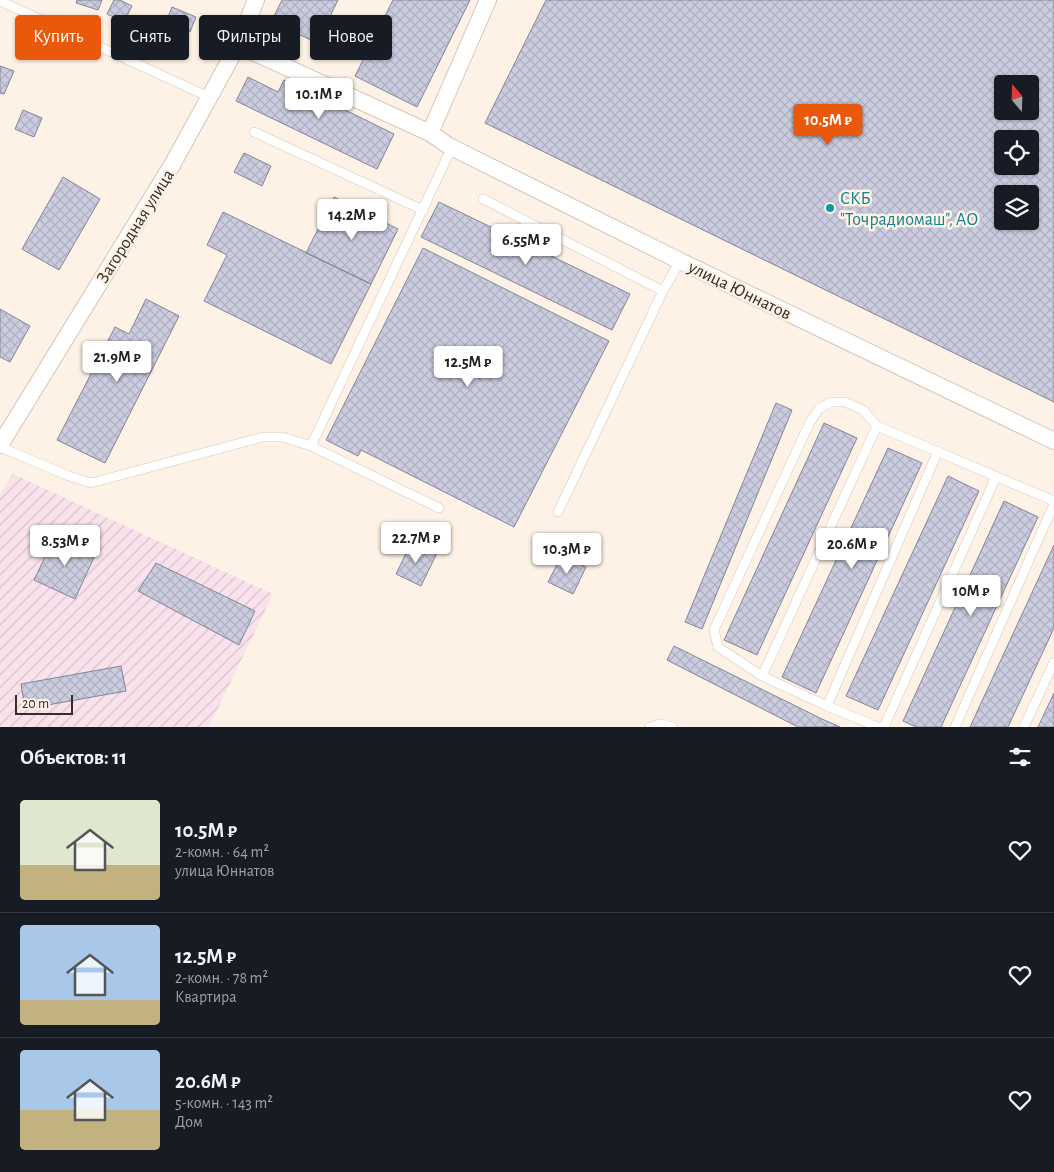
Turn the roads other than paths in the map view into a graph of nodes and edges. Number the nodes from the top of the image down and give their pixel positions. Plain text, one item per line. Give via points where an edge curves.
1 (256, 0) edge
2 (488, 0) edge
3 (0, 1) edge
4 (250, 15) edge
5 (230, 60) edge
6 (271, 60) edge
7 (209, 97) junction
8 (254, 132) dead end
9 (430, 133) junction
10 (452, 147) junction
11 (484, 199) dead end
12 (423, 210) junction
13 (680, 262) junction
14 (663, 291) junction
15 (877, 426) junction
16 (1054, 441) edge
17 (0, 446) edge
18 (311, 446) junction
19 (938, 451) junction
20 (996, 477) junction
21 (1054, 502) edge
22 (438, 508) dead end
23 (558, 512) dead end
24 (1054, 662) edge
25 (762, 676) junction
26 (827, 706) junction
27 (650, 727) edge
28 (672, 727) edge
29 (878, 727) edge
30 (884, 727) edge
31 (954, 727) edge
32 (1024, 727) edge

1 - 4 street, Загородная улица
2 - 9 street
3 - 7 lane
5 - 7 street, Загородная улица
6 - 9 street, улица Юннатов
7 - 17 street, Загородная улица via 172,165
8 - 12 lane
9 - 10 street, улица Юннатов
10 - 12 lane
10 - 13 street, улица Юннатов
11 - 14 lane
12 - 18 lane
13 - 14 lane
13 - 16 street, улица Юннатов
14 - 23 lane
15 - 19 lane
15 - 25 lane
15 - 25 lane via 863,410 845,402 831,402 818,409 714,630 718,647
17 - 18 lane via 69,476 91,482 263,437 283,437
18 - 22 lane
19 - 20 lane
19 - 26 lane
20 - 21 lane
20 - 30 lane
21 - 31 lane
24 - 32 lane
25 - 26 lane
26 - 29 lane
27 - 28 lane via 660,724

